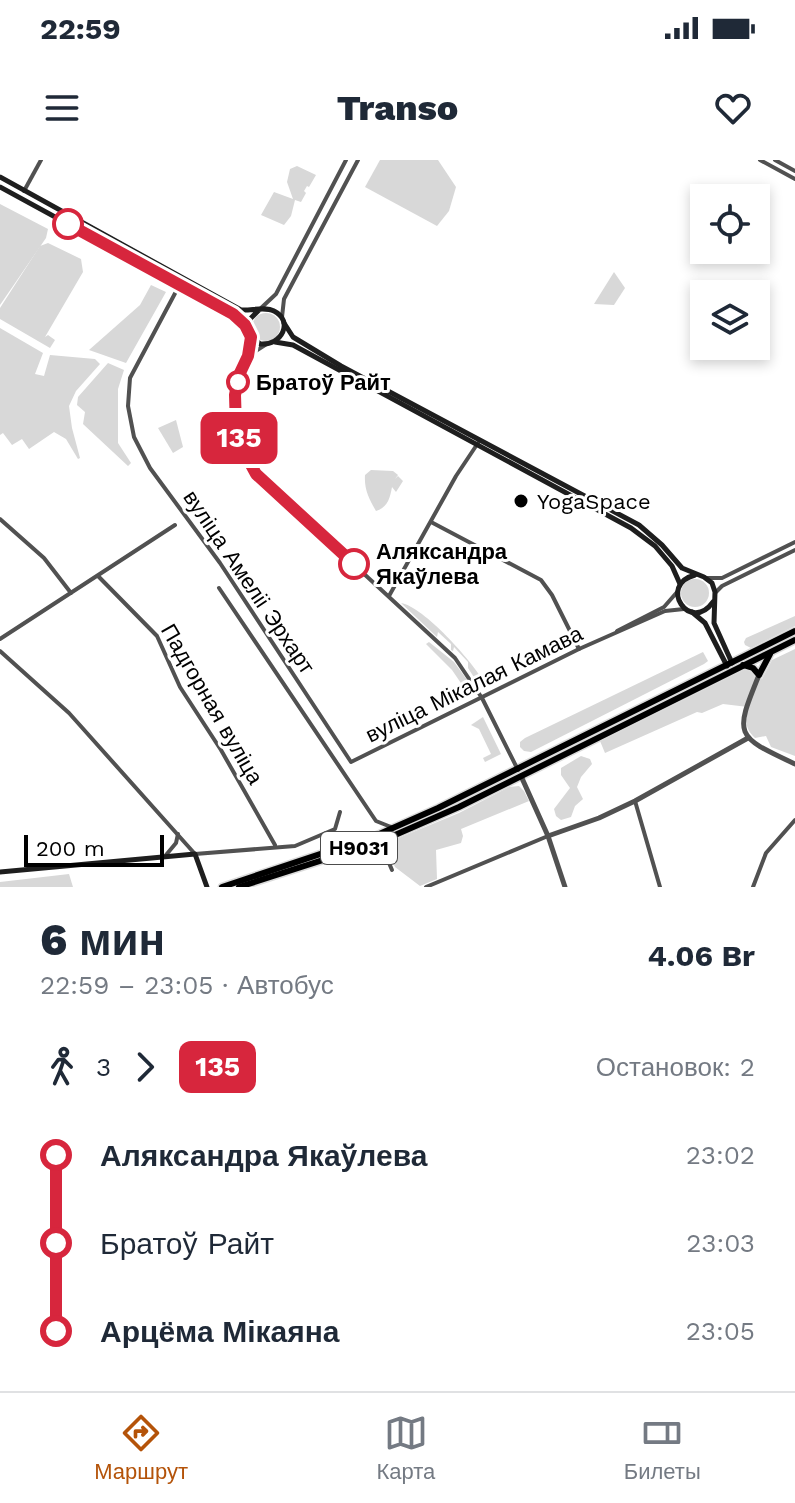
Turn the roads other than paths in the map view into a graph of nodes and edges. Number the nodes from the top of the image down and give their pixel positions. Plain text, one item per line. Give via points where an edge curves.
1 (41, 160) edge
2 (346, 160) edge
3 (358, 160) edge
4 (760, 160) edge
5 (775, 160) edge
6 (795, 171) edge
7 (0, 177) edge
8 (795, 179) edge
9 (0, 187) edge
10 (24, 191) junction
11 (21, 198) junction
12 (180, 284) junction
13 (259, 310) junction
14 (283, 321) junction
15 (249, 334) junction
16 (275, 342) junction
17 (265, 345) junction
18 (248, 356) junction
19 (481, 440) junction
20 (476, 446) junction
21 (0, 519) edge
22 (431, 522) junction
23 (175, 525) dead end
24 (795, 542) edge
25 (795, 550) edge
26 (696, 575) junction
27 (98, 576) junction
28 (707, 578) junction
29 (219, 588) dead end
30 (679, 588) junction
31 (71, 593) junction
32 (389, 596) junction
33 (714, 598) junction
34 (688, 610) junction
35 (795, 631) edge
36 (612, 634) junction
37 (0, 639) edge
38 (795, 640) edge
39 (579, 649) junction
40 (774, 650) junction
41 (0, 651) edge
42 (743, 665) junction
43 (730, 666) junction
44 (759, 675) junction
45 (482, 698) junction
46 (748, 738) junction
47 (351, 762) joint
48 (795, 764) edge
49 (520, 773) junction
50 (635, 801) junction
51 (340, 812) dead end
52 (795, 820) edge
53 (376, 821) junction
54 (399, 829) junction
55 (178, 834) junction
56 (548, 836) junction
57 (378, 838) junction
58 (275, 846) junction
59 (195, 854) junction
60 (163, 858) junction
61 (392, 870) dead end
62 (0, 872) edge
63 (207, 887) edge
64 (222, 887) edge
65 (239, 887) edge
66 (426, 887) edge
67 (565, 887) edge
68 (660, 887) edge
69 (753, 887) edge

1 - 10 street
2 - 13 street via 276,294
3 - 14 street via 282,303
4 - 8 street
5 - 6 street
7 - 10 main road
9 - 11 main road
10 - 11 main road
10 - 13 main road via 241,310
11 - 12 main road
12 - 15 main road via 233,314
12 - 47 street, вуліца Амеліі Эрхарт via 130,380 134,437
13 - 14 main road via 274,310
13 - 15 main road via 250,319
14 - 16 main road via 283,334
14 - 19 main road via 293,337 341,366
15 - 17 main road
15 - 18 street
16 - 17 main road
16 - 20 main road via 294,346
17 - 18 street
18 - 32 street via 234,416 256,474
19 - 20 street
19 - 26 main road via 639,525
20 - 22 street
20 - 30 main road via 631,528 673,567
21 - 31 street via 44,558
22 - 32 street
22 - 39 street via 541,580
23 - 27 street
24 - 28 street via 722,578
25 - 33 street via 722,586
26 - 28 main road
26 - 30 main road
27 - 31 street
27 - 58 street, Падгорная вуліца via 157,636 180,687
28 - 33 main road
29 - 53 street
30 - 34 main road via 679,601
30 - 36 street, вуліца Мікалая Камава via 664,607
31 - 37 street
32 - 45 street via 455,658
33 - 34 main road via 705,610
33 - 43 main road via 714,623
34 - 36 street, вуліца Мікалая Камава via 669,609
34 - 43 main road via 705,623
35 - 43 main road, Н9031
36 - 39 street, вуліца Мікалая Камава
38 - 40 main road, Н9031
39 - 45 street, вуліца Мікалая Камава
40 - 42 main road, Н9031
40 - 44 main road
41 - 55 street via 69,713
42 - 43 main road, Н9031
42 - 44 main road
43 - 49 main road, Н9031
44 - 46 street via 742,718
45 - 47 street, вуліца Мікалая Камава
45 - 49 street
46 - 48 street
46 - 50 street
49 - 54 main road, Н9031
49 - 56 street
50 - 56 street
50 - 68 street
51 - 58 street via 338,825 330,832 295,846
52 - 69 street via 766,853
53 - 54 street
53 - 57 street
54 - 57 main road, Н9031
55 - 59 street
55 - 60 street
56 - 66 street
56 - 67 street
57 - 61 street
57 - 64 main road, Н9031
57 - 65 main road, Н9031
58 - 59 street
59 - 60 main road
59 - 63 main road
60 - 62 main road

